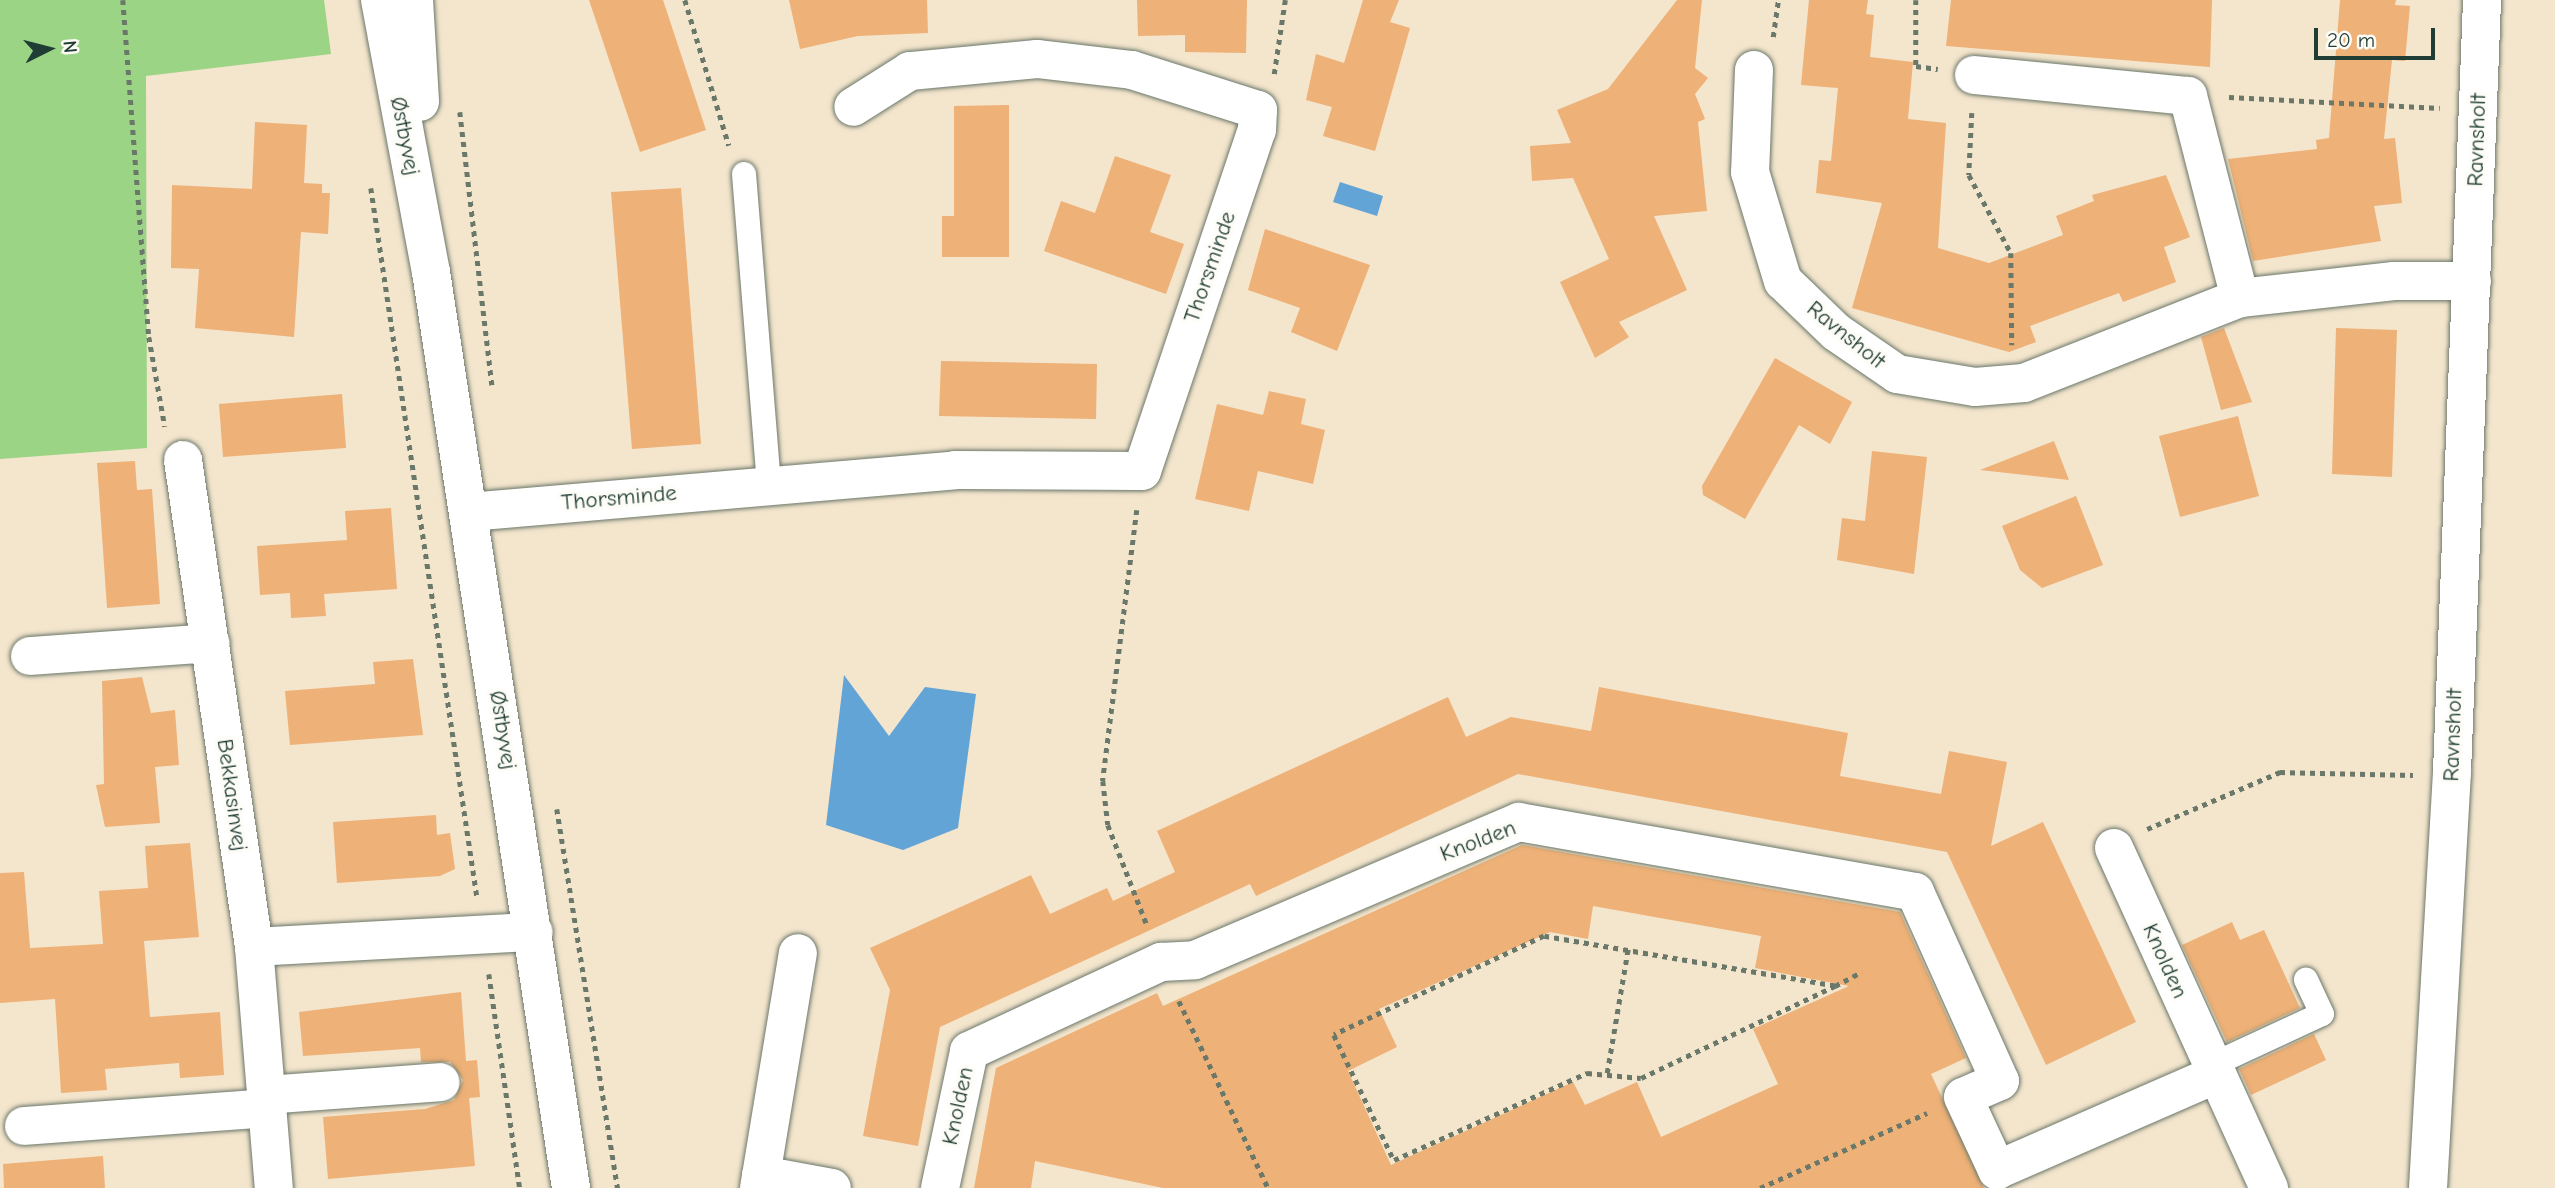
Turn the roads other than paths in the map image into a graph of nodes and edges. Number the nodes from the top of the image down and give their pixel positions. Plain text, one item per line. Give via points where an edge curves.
1 (380, 0) edge
2 (414, 0) edge
3 (2482, 0) edge
4 (1754, 70) dead end
5 (1974, 75) road end
6 (853, 107) dead end
7 (744, 174) dead end
8 (431, 272) junction
9 (2472, 281) junction
10 (2240, 298) junction
11 (183, 460) road end
12 (769, 483) junction
13 (469, 512) junction
14 (211, 643) junction
15 (30, 656) dead end
16 (2114, 848) road end
17 (534, 932) junction
18 (254, 947) junction
19 (798, 953) dead end
20 (2306, 980) dead end
21 (2215, 1069) junction
22 (441, 1082) dead end
23 (267, 1102) junction
24 (24, 1126) dead end
25 (2002, 1179) edge
26 (760, 1181) edge
27 (274, 1188) edge
28 (570, 1188) edge
29 (832, 1188) edge
30 (940, 1188) edge
31 (2269, 1188) edge
32 (2428, 1188) edge

1 - 8 street, Østbyvej
2 - 8 street, Østbyvej
3 - 9 street, Ravnsholt
4 - 10 street, Ravnsholt via 1750,172 1783,281 1836,332 1897,374 1975,387 2024,383
5 - 10 street via 2188,96
6 - 12 street, Thorsminde via 909,71 1037,59 1132,70 1258,110 1257,130 1142,471 955,470
7 - 12 lane
8 - 13 street, Østbyvej
9 - 10 street, Ravnsholt via 2394,281
9 - 32 street, Ravnsholt via 2452,772
11 - 14 street, Bekkasinvej
12 - 13 street, Thorsminde
13 - 17 street, Østbyvej
14 - 15 street
14 - 18 street, Bekkasinvej
16 - 21 street, Knolden
17 - 18 street
17 - 28 street, Østbyvej
18 - 23 street, Bekkasinvej
19 - 26 street
20 - 21 lane via 2322,1014
21 - 25 street
21 - 31 street, Knolden
22 - 23 street
23 - 24 street
23 - 27 street, Bekkasinvej
25 - 30 street, Knolden via 1963,1097 2000,1081 1915,892 1519,822 1195,960 1161,962 969,1051
26 - 29 street

